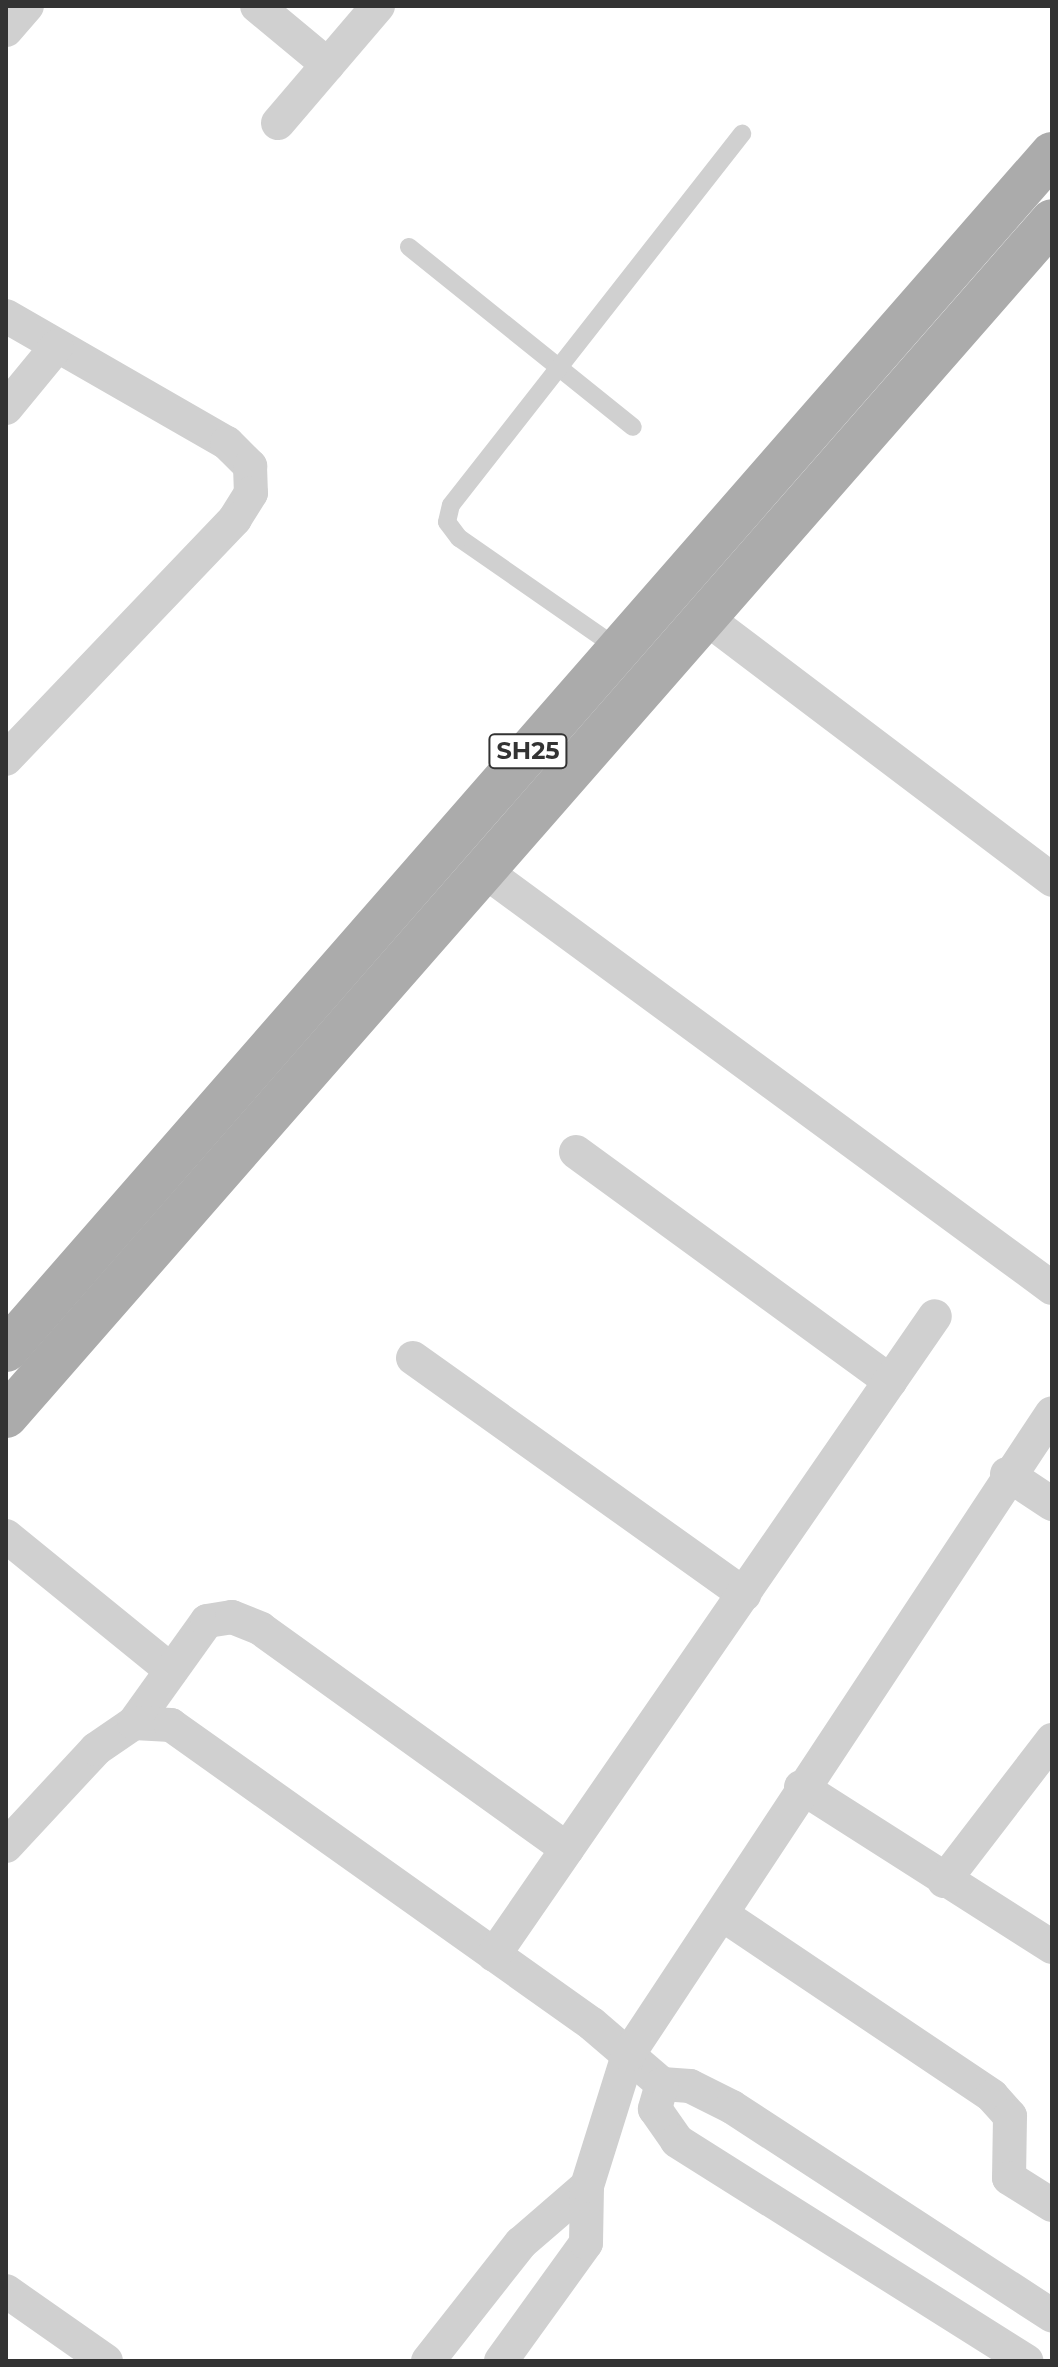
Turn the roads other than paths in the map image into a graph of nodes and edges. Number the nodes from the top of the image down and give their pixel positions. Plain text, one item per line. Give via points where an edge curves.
1 (27, 6) edge
2 (257, 6) edge
3 (378, 6) edge
4 (6, 30) edge
5 (328, 65) junction
6 (278, 123) dead end
7 (742, 134) dead end
8 (1052, 154) edge
9 (1052, 221) edge
10 (409, 247) dead end
11 (6, 316) edge
12 (57, 346) junction
13 (556, 363) junction
14 (6, 408) edge
15 (633, 427) dead end
16 (702, 615) junction
17 (616, 647) junction
18 (6, 759) edge
19 (483, 870) junction
20 (1052, 880) edge
21 (576, 1152) dead end
22 (1052, 1288) edge
23 (43, 1309) junction
24 (935, 1316) dead end
25 (76, 1337) junction
26 (6, 1350) edge
27 (413, 1358) dead end
28 (890, 1381) junction
29 (1052, 1413) edge
30 (6, 1416) edge
31 (1007, 1474) junction
32 (1052, 1504) edge
33 (6, 1536) edge
34 (744, 1594) junction
35 (171, 1670) junction
36 (134, 1723) junction
37 (1052, 1740) edge
38 (801, 1787) junction
39 (6, 1846) edge
40 (567, 1849) junction
41 (944, 1881) junction
42 (723, 1915) junction
43 (1052, 1947) edge
44 (494, 1955) junction
45 (628, 2055) junction
46 (662, 2084) junction
47 (587, 2186) junction
48 (1052, 2205) edge
49 (6, 2291) edge
50 (1052, 2316) edge
51 (106, 2361) edge
52 (428, 2361) edge
53 (501, 2361) edge
54 (1027, 2361) edge

1 - 4 street
2 - 5 street
3 - 5 street
5 - 6 street
7 - 13 lane
8 - 17 main road, SH25
9 - 16 main road, SH25
10 - 13 lane
11 - 12 street
12 - 14 street
12 - 18 street via 227,443 250,466 251,493 235,519
13 - 15 lane
13 - 17 lane via 451,505 447,522
16 - 19 main road, SH25
16 - 20 street
17 - 23 main road, SH25
19 - 22 street
19 - 25 main road, SH25
21 - 28 street
23 - 25 main road
23 - 26 main road, SH25
24 - 28 street
25 - 30 main road, SH25
27 - 34 street
28 - 34 street
29 - 31 street
31 - 32 street
31 - 38 street
33 - 35 street
34 - 40 street
35 - 36 street
35 - 40 street via 207,1621 232,1617 261,1629
36 - 39 street via 96,1749
36 - 44 street via 171,1725
37 - 41 street
38 - 41 street
38 - 42 street
40 - 44 street
41 - 43 street
42 - 45 street
42 - 48 street via 992,2096 1010,2116 1009,2178
44 - 45 street
45 - 46 street
45 - 47 street
46 - 50 street via 690,2086 732,2107
46 - 54 street via 655,2109 677,2141
47 - 52 street via 521,2243
47 - 53 street via 586,2243
49 - 51 street

